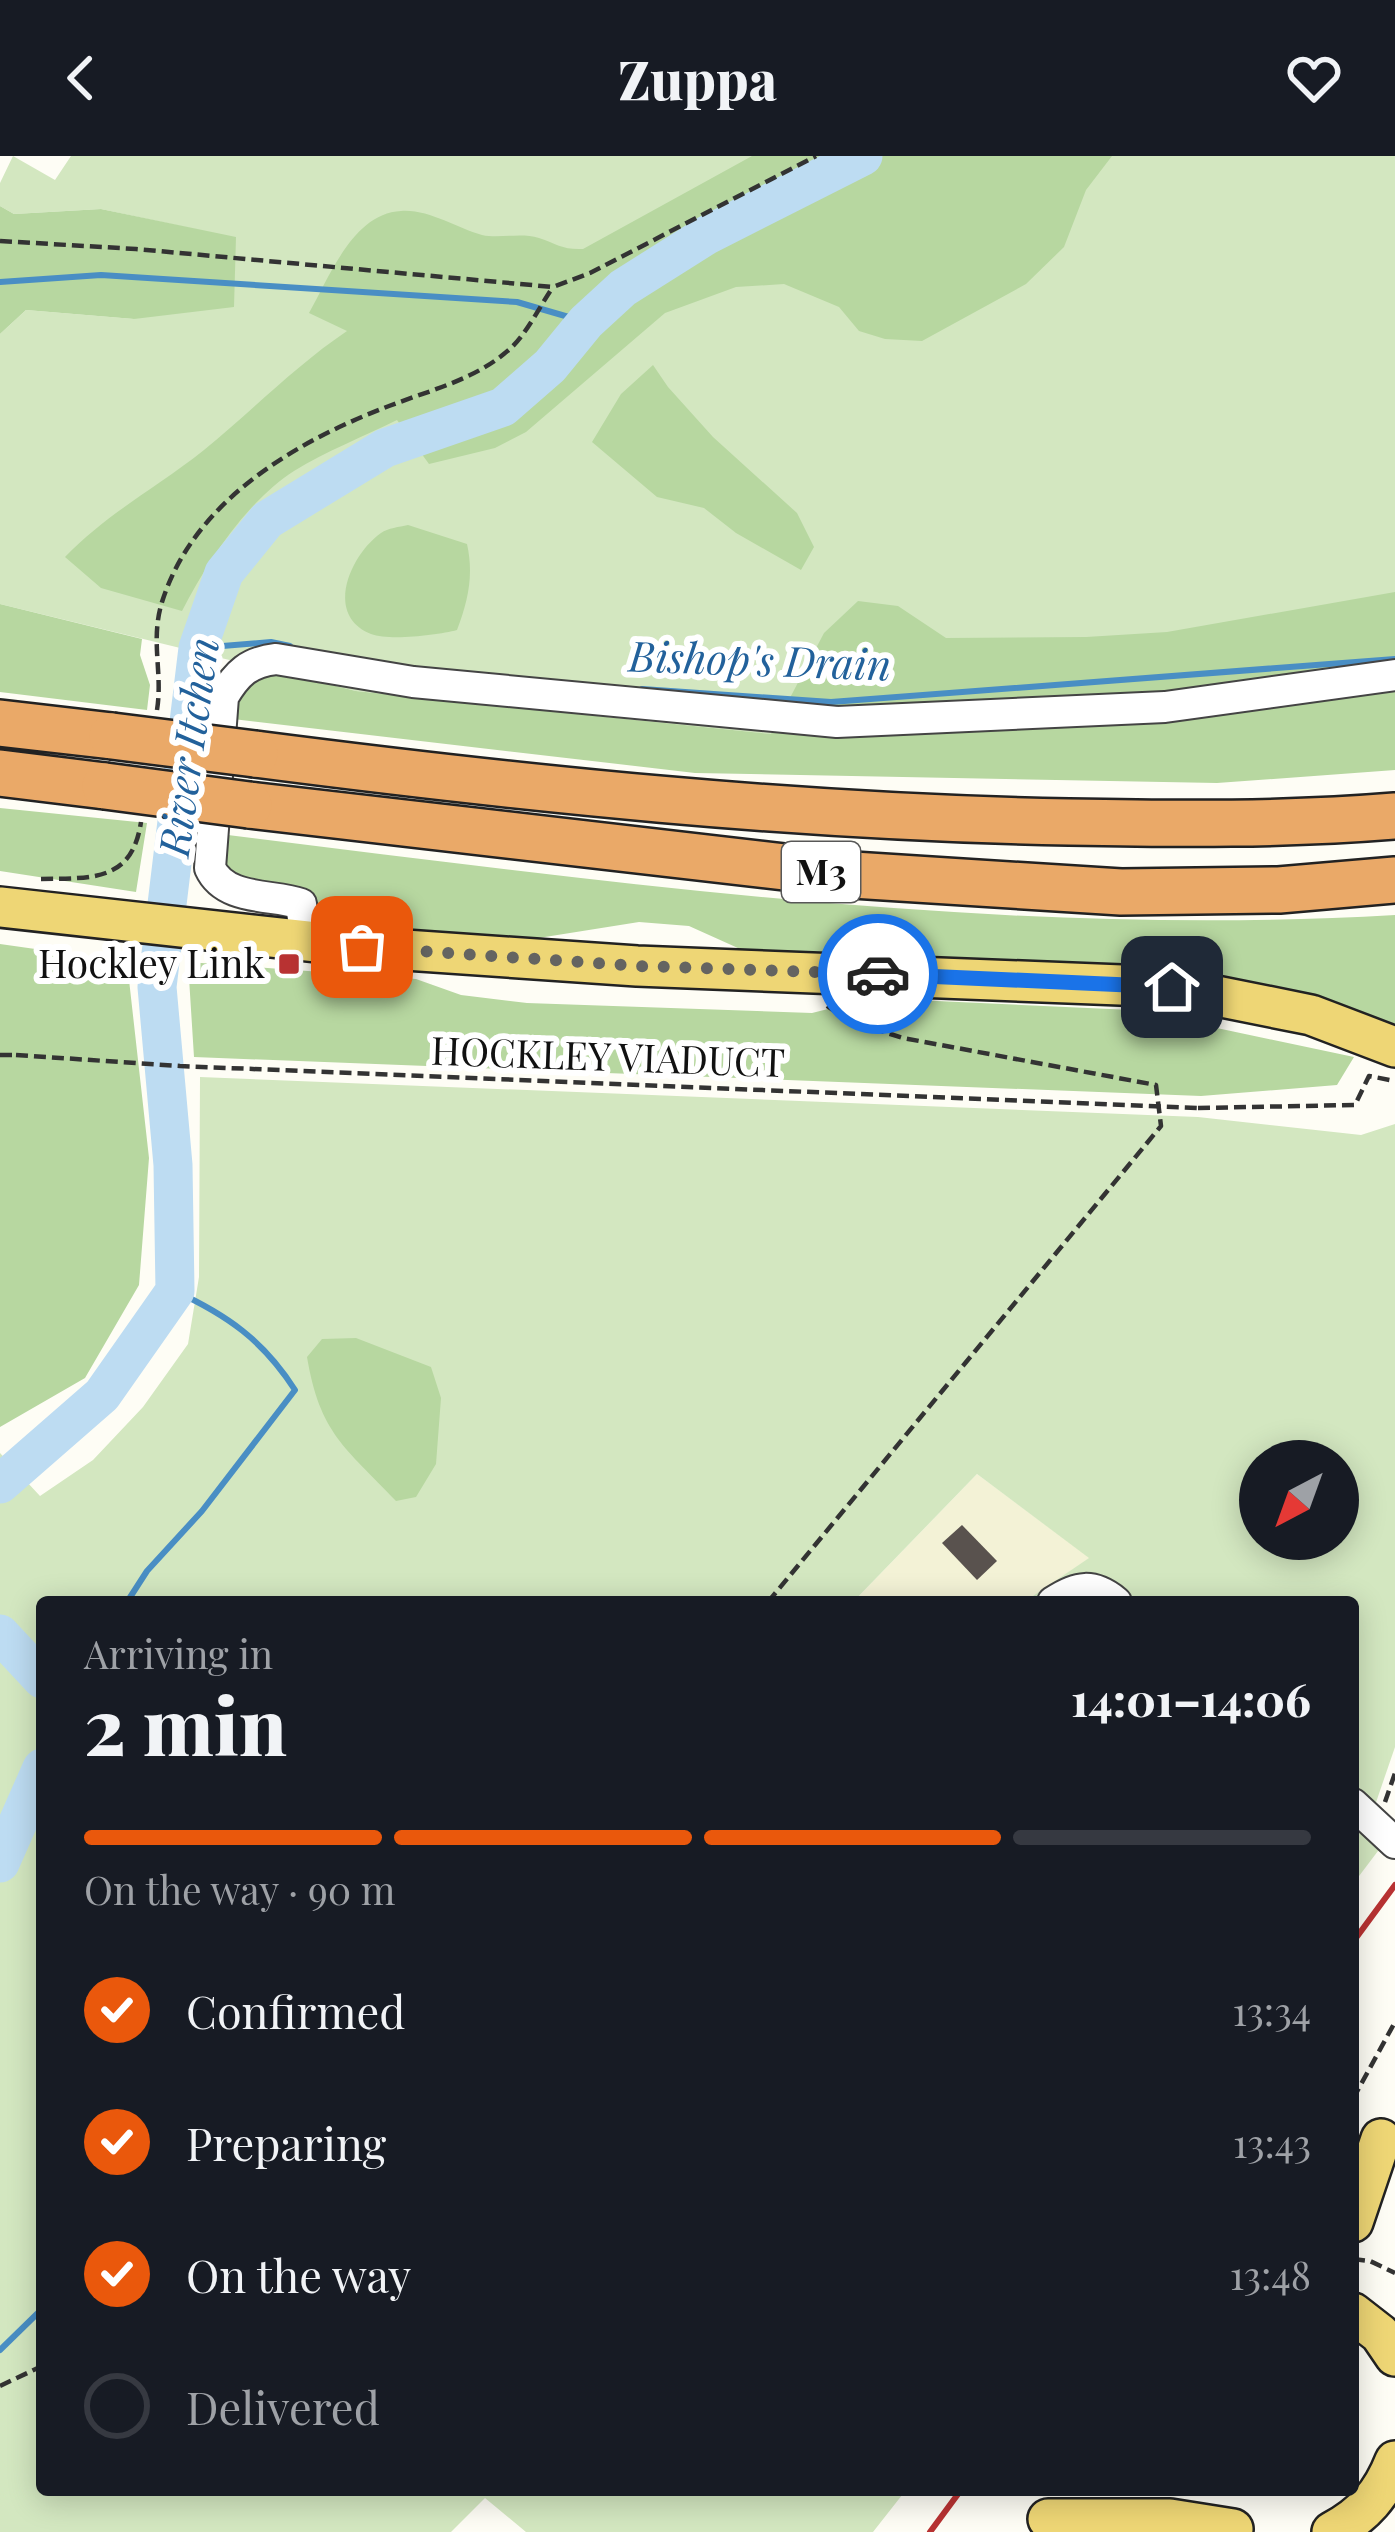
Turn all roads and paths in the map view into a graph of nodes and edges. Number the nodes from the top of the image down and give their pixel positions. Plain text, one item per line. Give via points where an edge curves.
1 (816, 156) edge
2 (0, 242) edge
3 (553, 287) junction
4 (1395, 675) edge
5 (161, 686) dead end
6 (0, 723) edge
7 (0, 773) edge
8 (1395, 816) edge
9 (137, 849) dead end
10 (1395, 880) edge
11 (11, 893) edge
12 (306, 941) junction
13 (821, 1001) dead end
14 (1395, 1047) edge
15 (0, 1055) edge
16 (1395, 1081) edge
17 (773, 1596) edge
18 (1066, 1596) edge
19 (1109, 1596) edge
20 (1359, 1810) edge
21 (1395, 1843) edge
22 (1395, 2022) edge
23 (1359, 2087) edge
24 (1388, 2126) edge
25 (1359, 2172) edge
26 (1359, 2206) edge
27 (1359, 2259) edge
28 (1395, 2273) edge
29 (36, 2369) edge
30 (0, 2386) edge
31 (1395, 2461) edge
32 (1086, 2496) edge
33 (1207, 2496) edge
34 (1038, 2526) edge
35 (1236, 2531) edge
36 (1332, 2532) edge

1 - 3 path
2 - 3 path
3 - 5 path via 508,352 472,374 331,428 247,482 202,529 168,585 154,647
4 - 12 lane via 1165,706 837,722 413,682 276,658 253,662 223,697 210,868 227,887 301,904
6 - 8 highway, M3, bridge via 596,795 889,818 1260,824
7 - 10 highway, M3, bridge via 876,877 1120,892
9 - 11 path via 93,878
11 - 12 main road via 118,919
12 - 14 main road via 638,966 1172,987 1311,1015
13 - 17 path via 849,1021 903,1038 1156,1085 1162,1126
15 - 16 path, HOCKLEY VIADUCT, bridge via 1198,1108 1355,1105 1369,1076
18 - 19 lane via 1088,1586
20 - 21 lane
22 - 23 path
24 - 25 main road
24 - 26 main road
27 - 28 path
29 - 30 path
31 - 36 main road via 1375,2499
32 - 34 main road
33 - 35 main road
34 - 35 main road via 1170,2519

